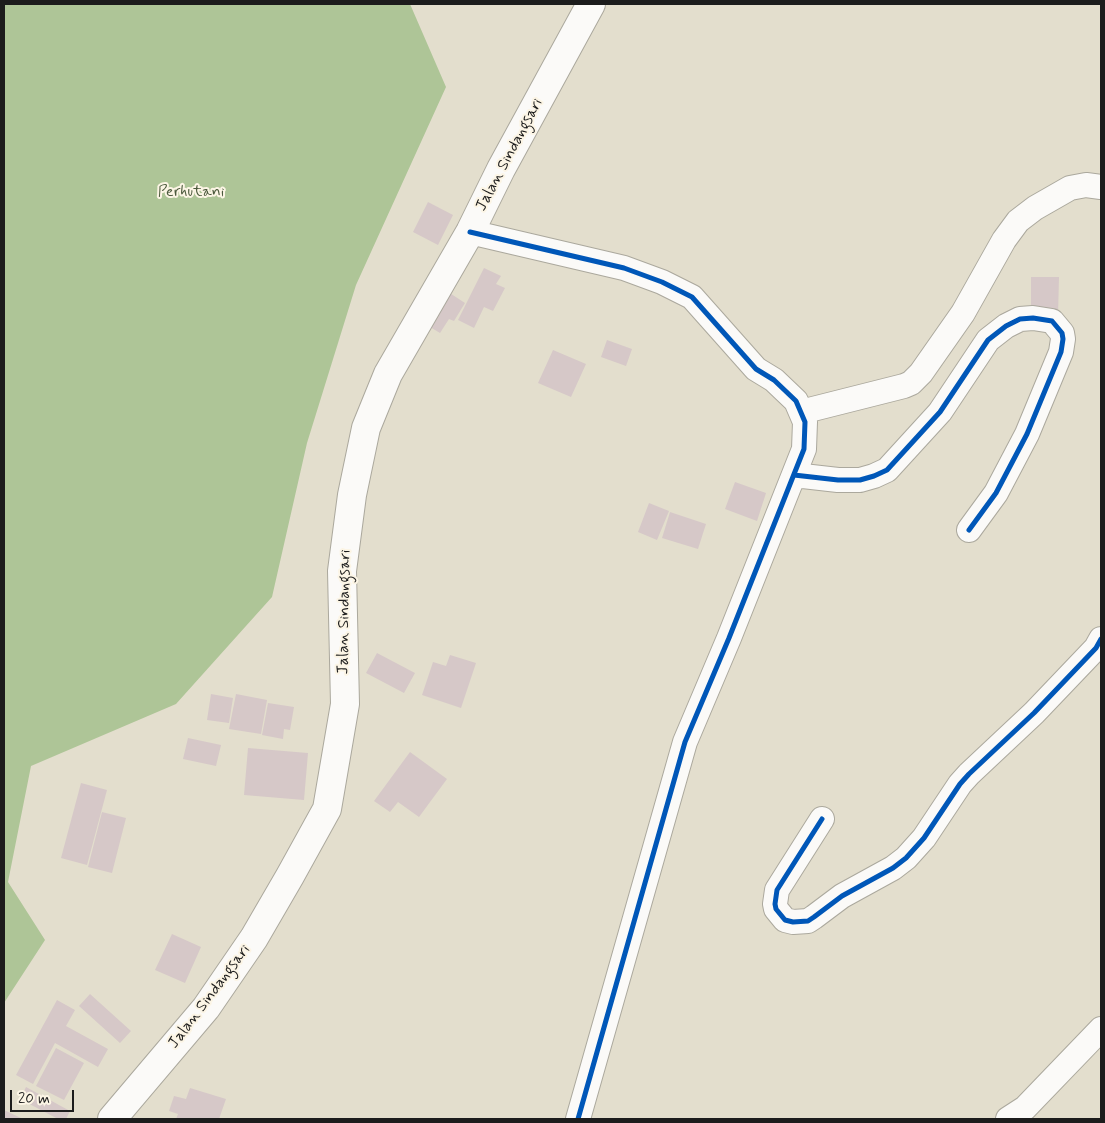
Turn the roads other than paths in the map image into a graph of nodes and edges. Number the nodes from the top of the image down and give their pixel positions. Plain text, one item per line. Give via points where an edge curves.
1 (591, 4) edge
2 (1101, 186) edge
3 (470, 232) junction
4 (800, 412) junction
5 (794, 475) junction
6 (969, 530) dead end
7 (1101, 640) edge
8 (822, 819) dead end
9 (1101, 1029) edge
10 (112, 1119) edge
11 (578, 1119) edge
12 (1008, 1119) edge

1 - 3 main road, Jalan Sindangsari
2 - 4 street via 1070,188 1018,221 962,313 921,373 911,382
3 - 4 street via 624,268 692,297 756,369 774,380 796,401
3 - 10 main road, Jalan Sindangsari via 388,374 366,428 352,495 342,571 344,704 327,809 254,938 206,1008
4 - 5 street via 805,422 804,449
5 - 6 street via 860,480 887,470 940,412 988,340 1020,318 1052,321 1062,334 1062,352 1027,434 996,493
5 - 11 street via 685,742
7 - 8 street via 1034,713 964,779 924,838 906,858 842,896 808,921 785,920 776,909 777,890
9 - 12 street via 1025,1108

